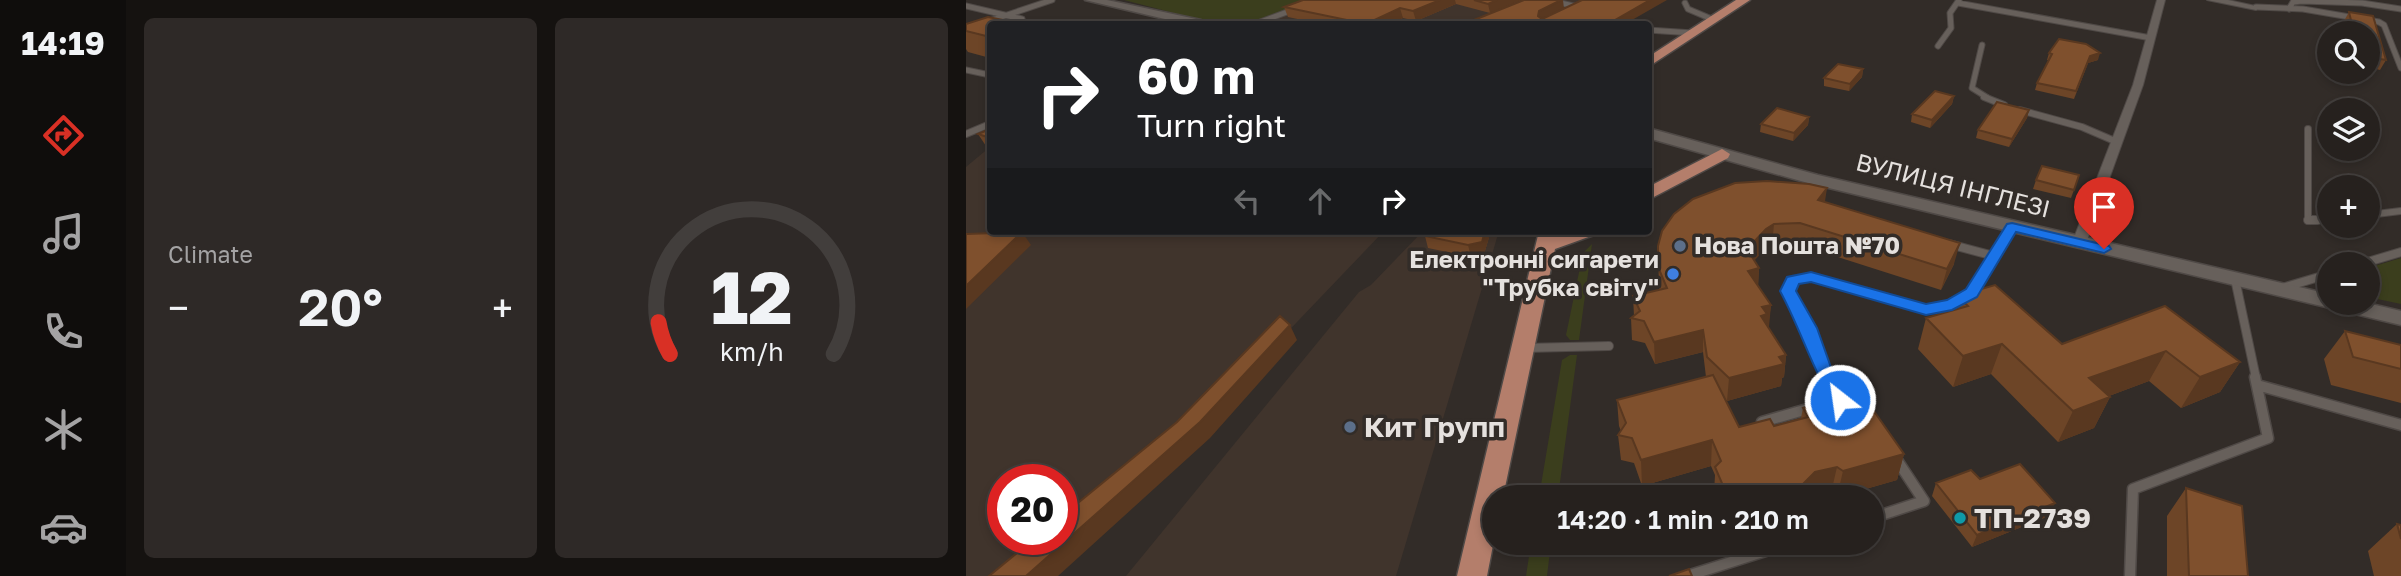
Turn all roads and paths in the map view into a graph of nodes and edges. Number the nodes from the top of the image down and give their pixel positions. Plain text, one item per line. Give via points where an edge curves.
1 (1052, 0) edge
2 (1091, 0) edge
3 (1548, 0) edge
4 (1744, 0) edge
5 (2161, 0) edge
6 (2211, 0) edge
7 (1959, 1) edge
8 (2362, 2) edge
9 (1685, 3) dead end
10 (1305, 5) edge
11 (966, 6) edge
12 (2256, 7) joint
13 (2289, 9) junction
14 (2401, 9) edge
15 (1568, 13) edge
16 (1007, 15) junction
17 (1714, 20) junction
18 (989, 21) edge
19 (1020, 21) edge
20 (1186, 21) edge
21 (1263, 21) edge
22 (1652, 30) edge
23 (1693, 33) junction
24 (2151, 38) junction
25 (1938, 46) dead end
26 (1982, 46) dead end
27 (1652, 60) edge
28 (2401, 68) edge
29 (966, 70) edge
30 (987, 74) edge
31 (987, 125) edge
32 (2308, 129) dead end
33 (966, 134) edge
34 (1652, 135) edge
35 (2117, 142) junction
36 (1722, 154) junction
37 (1652, 193) edge
38 (2401, 211) edge
39 (2380, 214) edge
40 (2317, 220) edge
41 (2012, 227) junction
42 (1548, 238) edge
43 (1941, 241) edge
44 (2079, 243) junction
45 (2401, 252) edge
46 (1994, 256) junction
47 (2380, 258) edge
48 (2317, 278) edge
49 (2235, 279) junction
50 (2280, 289) junction
51 (2317, 298) edge
52 (2380, 313) edge
53 (2401, 318) edge
54 (1609, 346) dead end
55 (1523, 348) junction
56 (2256, 385) junction
57 (1840, 400) junction
58 (1851, 409) edge
59 (1760, 422) edge
60 (2401, 425) edge
61 (1889, 447) edge
62 (1884, 514) edge
63 (1753, 555) edge
64 (1472, 576) edge
65 (1687, 576) edge
66 (2130, 576) edge

1 - 16 lane
2 - 20 main road
3 - 15 lane via 1580,7
4 - 17 main road
5 - 24 street
6 - 12 street
7 - 24 lane
7 - 25 lane via 1950,13 1951,28
8 - 13 lane via 2297,1
8 - 14 lane
9 - 17 lane via 1688,9
10 - 21 lane
11 - 16 lane
12 - 13 lane
13 - 28 lane via 2382,23
16 - 18 lane
16 - 19 lane
17 - 23 main road
22 - 23 lane
23 - 27 main road
24 - 35 street
26 - 35 lane via 1972,89 1978,94
29 - 30 lane
31 - 33 lane
32 - 40 lane via 2308,221
34 - 36 main road, ВУЛИЦЯ ІНГЛЕЗІ
35 - 44 street
36 - 37 main road
36 - 41 main road, ВУЛИЦЯ ІНГЛЕЗІ
38 - 39 lane
41 - 44 main road, ВУЛИЦЯ ІНГЛЕЗІ
41 - 46 lane
42 - 55 main road
43 - 46 lane
44 - 49 main road, ВУЛИЦЯ ІНГЛЕЗІ
45 - 47 lane
46 - 57 lane via 1971,293 1940,308 1926,309 1811,277 1793,281 1788,291
48 - 50 lane
49 - 50 main road, ВУЛИЦЯ ІНГЛЕЗІ
49 - 56 lane
50 - 51 main road, ВУЛИЦЯ ІНГЛЕЗІ
52 - 53 main road
54 - 55 lane
55 - 64 main road
56 - 60 lane
56 - 66 lane via 2267,438 2133,489
57 - 58 lane
57 - 59 lane
61 - 62 lane via 1924,501
63 - 65 lane

